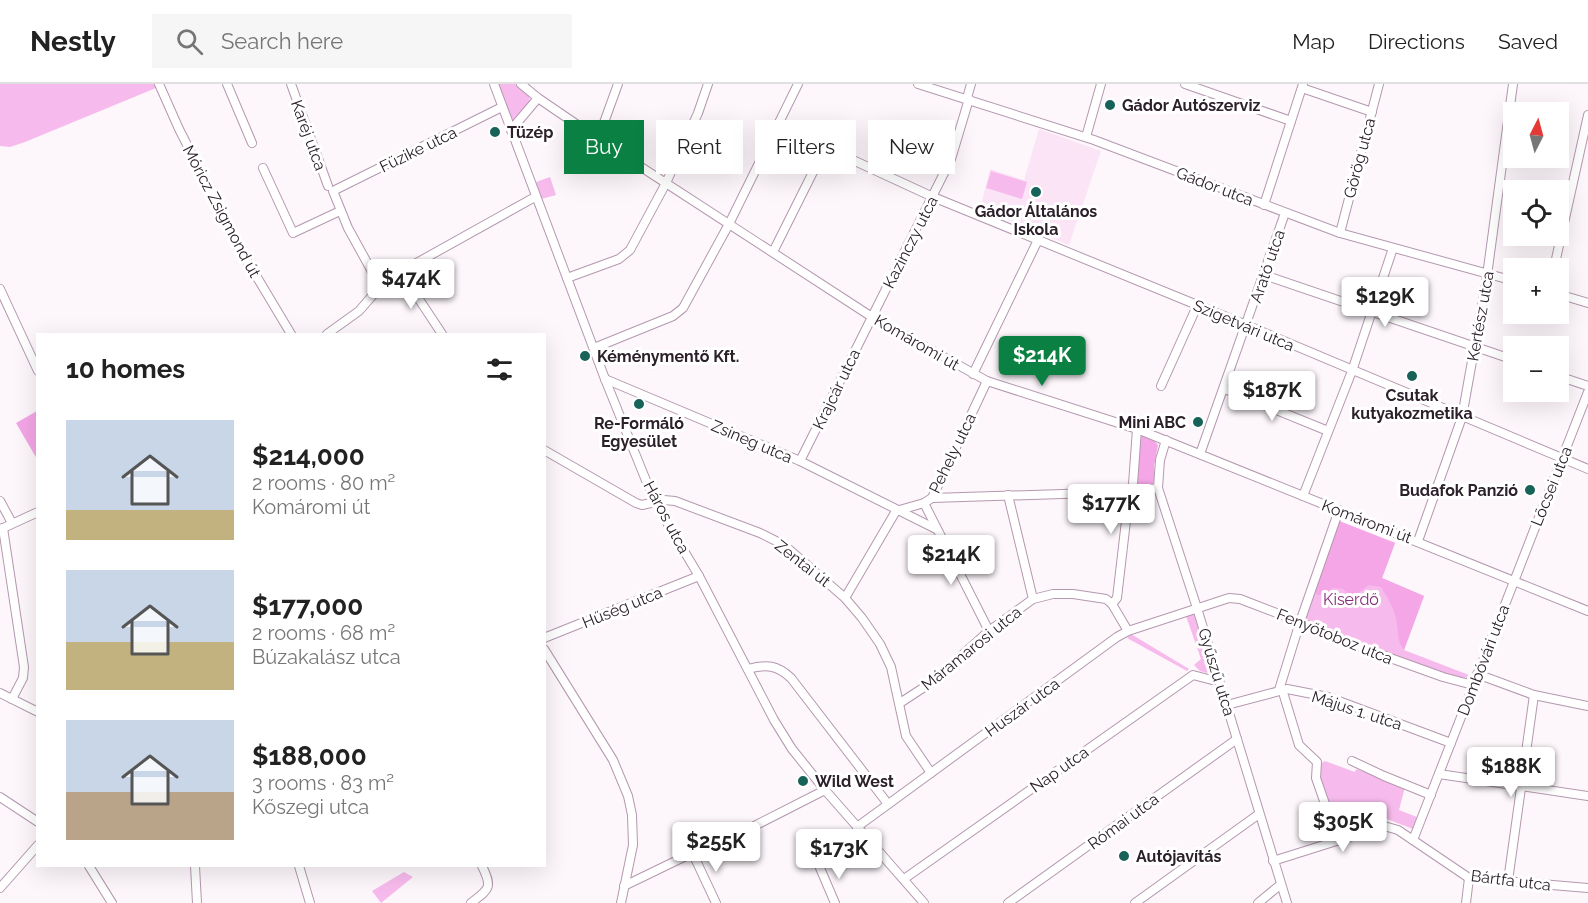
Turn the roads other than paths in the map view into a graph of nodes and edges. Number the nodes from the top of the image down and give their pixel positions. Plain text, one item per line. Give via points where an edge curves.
1 (159, 84) edge
2 (227, 84) edge
3 (291, 84) edge
4 (494, 84) edge
5 (618, 84) edge
6 (708, 84) edge
7 (798, 84) edge
8 (918, 84) edge
9 (971, 84) edge
10 (1101, 84) edge
11 (1185, 84) edge
12 (1379, 84) edge
13 (1513, 84) edge
14 (523, 85) edge
15 (1302, 86) edge
16 (538, 98) junction
17 (968, 99) junction
18 (502, 107) junction
19 (1372, 112) junction
20 (1588, 115) edge
21 (570, 120) edge
22 (605, 120) edge
23 (780, 120) edge
24 (1291, 122) junction
25 (511, 130) junction
26 (1086, 137) junction
27 (252, 142) dead end
28 (856, 162) edge
29 (263, 168) dead end
30 (644, 169) edge
31 (755, 170) edge
32 (812, 174) edge
33 (666, 183) junction
34 (331, 189) junction
35 (535, 197) junction
36 (933, 197) junction
37 (1264, 205) junction
38 (340, 211) junction
39 (1285, 213) junction
40 (729, 224) junction
41 (1340, 233) junction
42 (1038, 240) junction
43 (1393, 248) junction
44 (772, 252) junction
45 (1556, 258) edge
46 (401, 272) junction
47 (1264, 274) junction
48 (1487, 274) junction
49 (567, 278) junction
50 (1503, 278) edge
51 (380, 286) junction
52 (0, 289) edge
53 (1569, 297) edge
54 (1588, 303) edge
55 (1197, 306) junction
56 (1372, 310) junction
57 (872, 316) junction
58 (1246, 325) junction
59 (290, 333) edge
60 (328, 333) edge
61 (441, 333) edge
62 (1475, 346) junction
63 (594, 348) junction
64 (1503, 356) edge
65 (36, 367) edge
66 (1352, 371) junction
67 (974, 374) junction
68 (605, 379) junction
69 (1569, 380) edge
70 (987, 381) junction
71 (1161, 386) dead end
72 (1588, 386) edge
73 (1225, 388) junction
74 (1588, 392) edge
75 (1462, 417) junction
76 (1137, 429) junction
77 (1328, 431) junction
78 (1166, 440) junction
79 (546, 451) edge
80 (1200, 454) junction
81 (1563, 459) junction
82 (800, 461) junction
83 (1588, 469) edge
84 (1158, 488) junction
85 (1131, 490) junction
86 (1008, 495) junction
87 (1303, 496) junction
88 (932, 498) junction
89 (0, 501) edge
90 (656, 502) junction
91 (924, 503) junction
92 (1339, 510) junction
93 (896, 511) junction
94 (36, 513) edge
95 (12, 523) junction
96 (1, 529) edge
97 (936, 530) junction
98 (1418, 541) junction
99 (699, 576) junction
100 (1513, 580) junction
101 (845, 597) junction
102 (1033, 599) junction
103 (1112, 604) junction
104 (1197, 608) junction
105 (1588, 611) edge
106 (1300, 621) junction
107 (988, 631) junction
108 (1128, 631) junction
109 (546, 637) edge
110 (546, 652) edge
111 (748, 669) junction
112 (1478, 674) junction
113 (1219, 679) junction
114 (1473, 685) junction
115 (1280, 690) junction
116 (0, 693) edge
117 (1534, 695) junction
118 (12, 699) junction
119 (900, 704) junction
120 (1227, 705) junction
121 (1588, 706) edge
122 (36, 711) edge
123 (1237, 739) junction
124 (1451, 743) junction
125 (1352, 760) dead end
126 (931, 773) junction
127 (1438, 774) junction
128 (1521, 786) junction
129 (825, 790) junction
130 (1431, 795) junction
131 (1588, 796) edge
132 (0, 797) edge
133 (888, 804) junction
134 (1259, 814) junction
135 (36, 821) edge
136 (857, 827) junction
137 (866, 837) junction
138 (1413, 840) junction
139 (1338, 841) junction
140 (36, 847) edge
141 (693, 854) junction
142 (1273, 861) junction
143 (90, 867) edge
144 (195, 867) edge
145 (299, 867) edge
146 (482, 867) edge
147 (1469, 878) junction
148 (904, 879) junction
149 (1508, 881) junction
150 (1280, 885) junction
151 (624, 886) junction
152 (0, 888) edge
153 (1588, 888) edge
154 (112, 903) edge
155 (197, 903) edge
156 (310, 903) edge
157 (471, 903) edge
158 (621, 903) edge
159 (717, 903) edge
160 (836, 903) edge
161 (924, 903) edge
162 (1008, 903) edge
163 (1135, 903) edge
164 (1258, 903) edge
165 (1287, 903) edge
166 (1466, 903) edge

1 - 59 street, Móricz Zsigmond út via 240,249
2 - 27 street
3 - 34 street, Karéj utca
4 - 18 street, Háros utca
5 - 22 street
6 - 33 street
7 - 23 street
8 - 17 street, Gádor utca
9 - 17 street, Kazinczy utca
10 - 26 street
11 - 24 street
12 - 19 street, Görög utca
13 - 48 street, Kertész utca
14 - 16 street, Komáromi út
15 - 19 street
15 - 24 street
16 - 21 street, Komáromi út
16 - 25 street
17 - 26 street, Gádor utca
17 - 36 street, Kazinczy utca via 951,159
18 - 25 street, Háros utca
18 - 34 street, Füzike utca
19 - 41 street, Görög utca
20 - 45 street
24 - 37 street
25 - 35 street, Háros utca
26 - 37 street, Gádor utca
28 - 36 street, Szigetvári utca
29 - 38 street via 293,233
30 - 33 street, Komáromi út
31 - 40 street
32 - 44 street
33 - 40 street, Komáromi út
33 - 49 street via 626,255
34 - 38 street, Karéj utca
35 - 46 street
35 - 49 street, Háros utca
36 - 42 street, Szigetvári utca
36 - 57 street, Kazinczy utca
37 - 39 street, Gádor utca
38 - 51 street, Karéj utca
39 - 41 street, Gádor utca
39 - 47 street, Arató utca
40 - 44 street, Komáromi út
40 - 63 street via 679,312
41 - 43 street, Gádor utca
42 - 55 street, Szigetvári utca
42 - 67 street
43 - 48 street, Gádor utca
43 - 56 street
44 - 57 street, Komáromi út
46 - 51 street
46 - 61 street
47 - 56 street
47 - 58 street, Arató utca
48 - 50 street, Gádor utca
48 - 62 street, Kertész utca
49 - 63 street, Háros utca
51 - 60 street via 370,301
52 - 65 street
53 - 54 street
55 - 58 street, Szigetvári utca
55 - 71 street
56 - 62 street
56 - 66 street
57 - 67 street, Komáromi út
57 - 82 street, Krajcár utca
58 - 66 street, Szigetvári utca
58 - 73 street, Arató utca
62 - 64 street
62 - 75 street, Kertész utca
63 - 68 street, Háros utca
66 - 75 street, Szigetvári utca
66 - 77 street
67 - 70 street, Komáromi út
68 - 82 street, Zsineg utca
68 - 90 street, Háros utca
69 - 72 street
70 - 76 street, Komáromi út
70 - 88 street, Pehely utca
73 - 77 street
73 - 80 street, Arató utca
74 - 81 street, Lőcsei utca
75 - 81 street, Szigetvári utca
75 - 98 street, Kertész utca
76 - 78 street, Komáromi út
76 - 85 street
77 - 87 street
78 - 80 street, Komáromi út
78 - 84 street, Gyűszű utca
79 - 90 street, Zentai út via 636,503
80 - 87 street, Komáromi út
81 - 83 street, Szigetvári utca
81 - 100 street, Lőcsei utca
82 - 93 street, Zsineg utca
84 - 85 street
84 - 104 street, Gyűszű utca
85 - 86 street
85 - 103 street via 1117,598
86 - 88 street
86 - 102 street
87 - 92 street, Komáromi út
88 - 91 street, Pehely utca
89 - 95 street
90 - 99 street, Háros utca
90 - 101 street, Zentai út via 685,503 760,532 784,545
91 - 93 street, Pehely utca
91 - 97 street
92 - 98 street, Komáromi út
92 - 106 street
93 - 97 street, Zsineg utca
93 - 101 street
94 - 95 street
95 - 96 street
96 - 118 street via 24,667
97 - 107 street
98 - 100 street, Komáromi út
99 - 109 street, Hűség utca
99 - 111 street, Háros utca
100 - 105 street, Komáromi út
100 - 112 street, Dombóvári utca
101 - 119 street, Zentai út via 880,644
102 - 103 street, Máramarosi utca via 1072,594 1106,598
102 - 107 street, Máramarosi utca
103 - 108 street
104 - 106 street, Fenyőtoboz utca via 1235,597
104 - 108 street, Huszár utca
104 - 113 street, Gyűszű utca
106 - 114 street, Fenyőtoboz utca via 1357,646
106 - 115 street
107 - 119 street, Máramarosi utca via 932,682
108 - 126 street, Huszár utca
110 - 151 street via 613,760 628,796 633,845
111 - 129 street, Háros utca via 792,749
111 - 133 street via 774,666 791,678
112 - 114 street, Dombóvári utca
112 - 117 street
113 - 120 street, Gyűszű utca
113 - 148 street, Nap utca via 1192,675
114 - 124 street, Dombóvári utca
115 - 120 street, Május 1. utca
115 - 124 street, Május 1. utca via 1328,697
115 - 139 street via 1299,745 1317,762 1316,778
116 - 118 street
117 - 121 street
117 - 128 street
118 - 122 street
119 - 126 street, Zentai út via 906,736
120 - 123 street, Gyűszű utca
123 - 134 street, Gyűszű utca
123 - 162 street, Római utca
124 - 127 street, Dombóvári utca
125 - 130 street
126 - 133 street, Huszár utca
127 - 128 street
127 - 130 street, Dombóvári utca
128 - 131 street
128 - 149 street
129 - 136 street, Háros utca
129 - 141 street
130 - 138 street, Dombóvári utca
132 - 135 street
133 - 136 street, Huszár utca
134 - 142 street, Gyűszű utca
134 - 163 street
136 - 137 street, Háros utca
137 - 148 street, Háros utca
137 - 160 street via 821,863
138 - 139 street, Bártfa utca via 1384,826
138 - 147 street, Bártfa utca
139 - 142 street, Bártfa utca
140 - 152 street
141 - 151 street
141 - 159 street
142 - 150 street, Gyűszű utca
143 - 154 street
144 - 155 street
145 - 156 street
146 - 157 street via 489,884
147 - 149 street, Bártfa utca
147 - 166 street
148 - 161 street, Háros utca
149 - 153 street, Bártfa utca
150 - 164 street
150 - 165 street, Gyűszű utca
151 - 158 street

